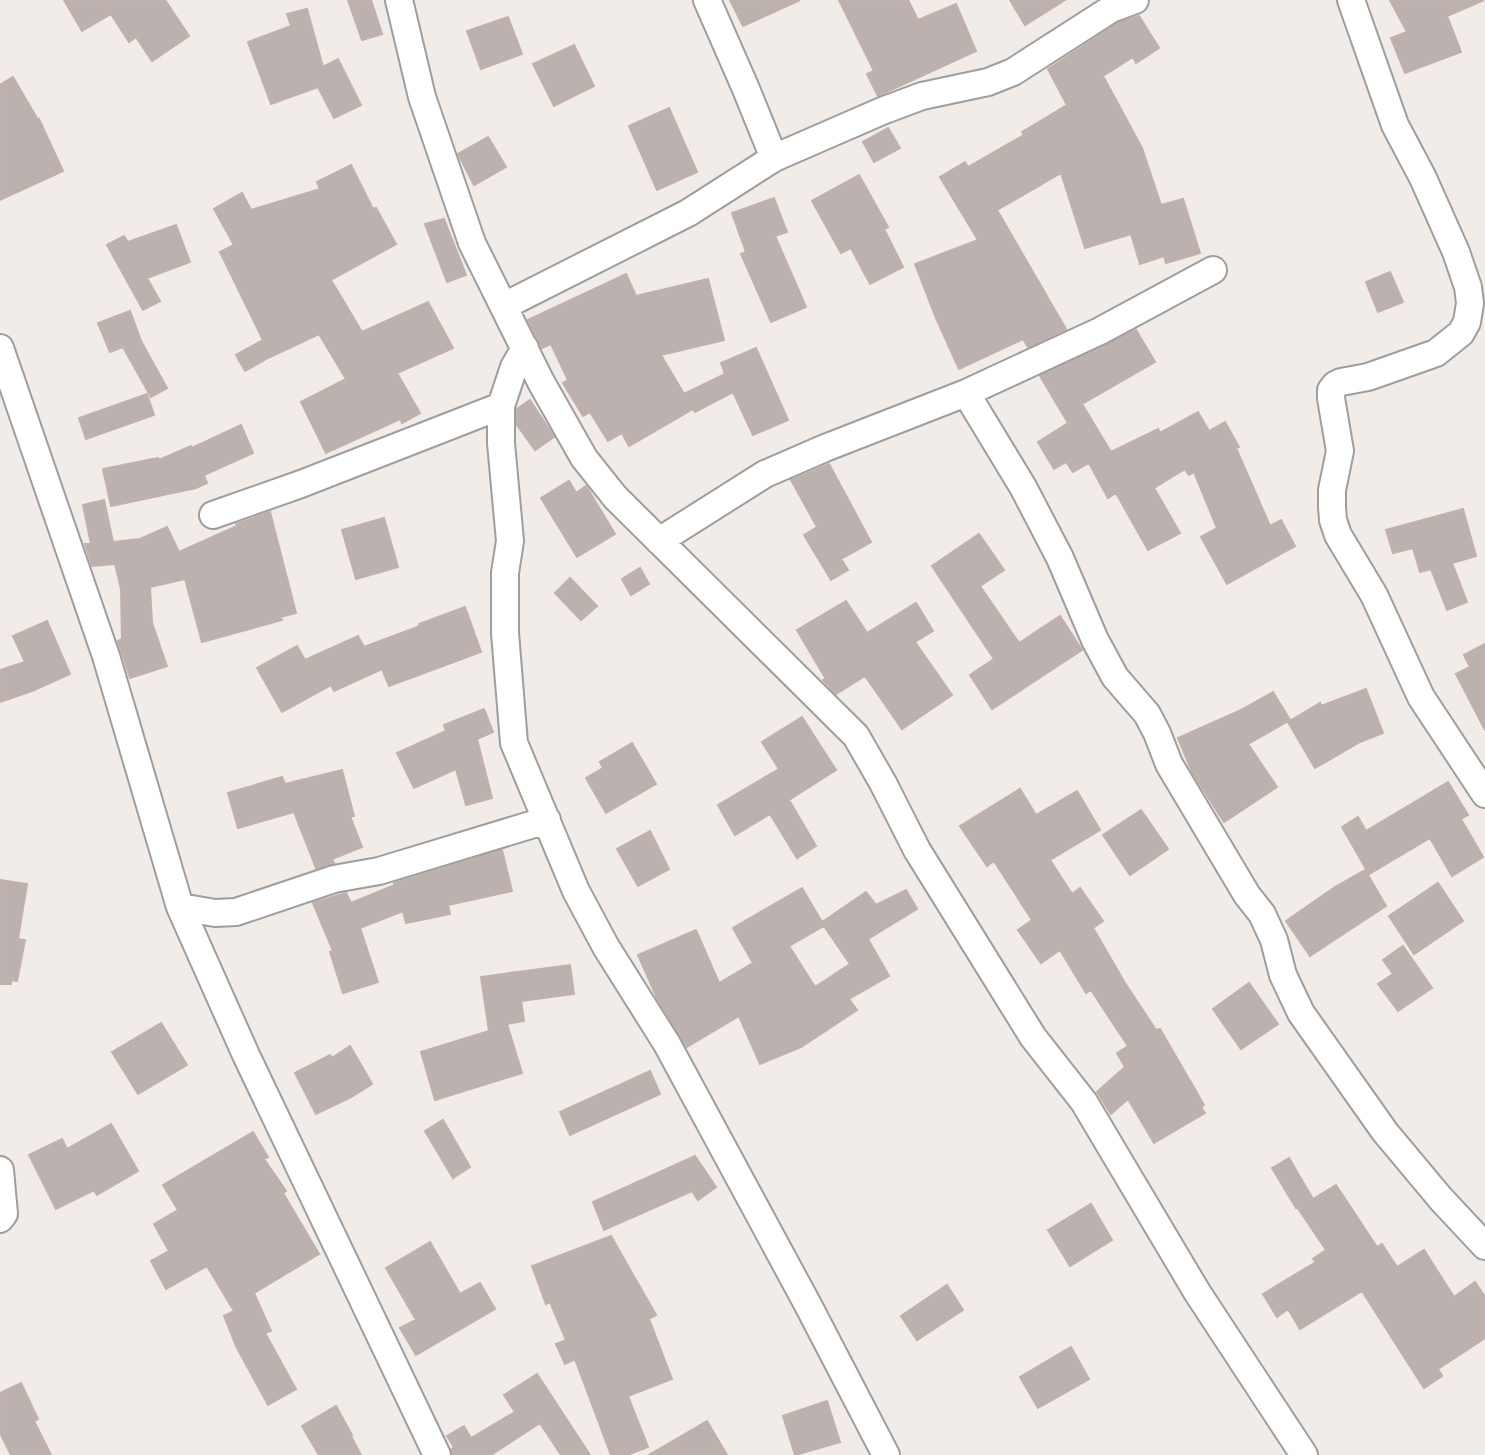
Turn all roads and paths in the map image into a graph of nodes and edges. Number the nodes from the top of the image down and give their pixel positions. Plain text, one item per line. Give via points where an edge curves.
1 (399, 0) edge
2 (707, 0) edge
3 (1135, 0) edge
4 (1351, 0) edge
5 (774, 158) junction
6 (1213, 270) dead end
7 (504, 306) junction
8 (0, 348) edge
9 (525, 348) junction
10 (966, 393) junction
11 (501, 406) junction
12 (213, 515) dead end
13 (659, 541) junction
14 (1485, 794) edge
15 (547, 820) junction
16 (180, 907) junction
17 (0, 1170) edge
18 (0, 1219) edge
19 (1485, 1246) edge
20 (437, 1455) edge
21 (886, 1455) edge
22 (1304, 1455) edge

1 - 7 street via 444,162 472,243
2 - 5 street
3 - 5 street via 1111,9 1013,72 922,96
4 - 14 street via 1401,139 1456,252 1470,303 1461,333 1436,353 1341,382 1331,390 1340,451 1332,490 1333,520 1421,697
5 - 7 street via 688,213
6 - 10 street via 1100,331
7 - 9 street
8 - 16 street via 106,656
9 - 11 street
9 - 13 street via 584,458
10 - 13 street via 765,474
10 - 19 street via 1054,546 1115,677 1147,714 1169,764 1262,914 1301,1013 1385,1132
11 - 12 street
11 - 15 street via 510,541 505,633 514,743
13 - 22 street via 856,736 917,850 1033,1037 1084,1102 1197,1292
15 - 16 street via 236,912
15 - 21 street via 600,936 667,1044
16 - 20 street
17 - 18 street

